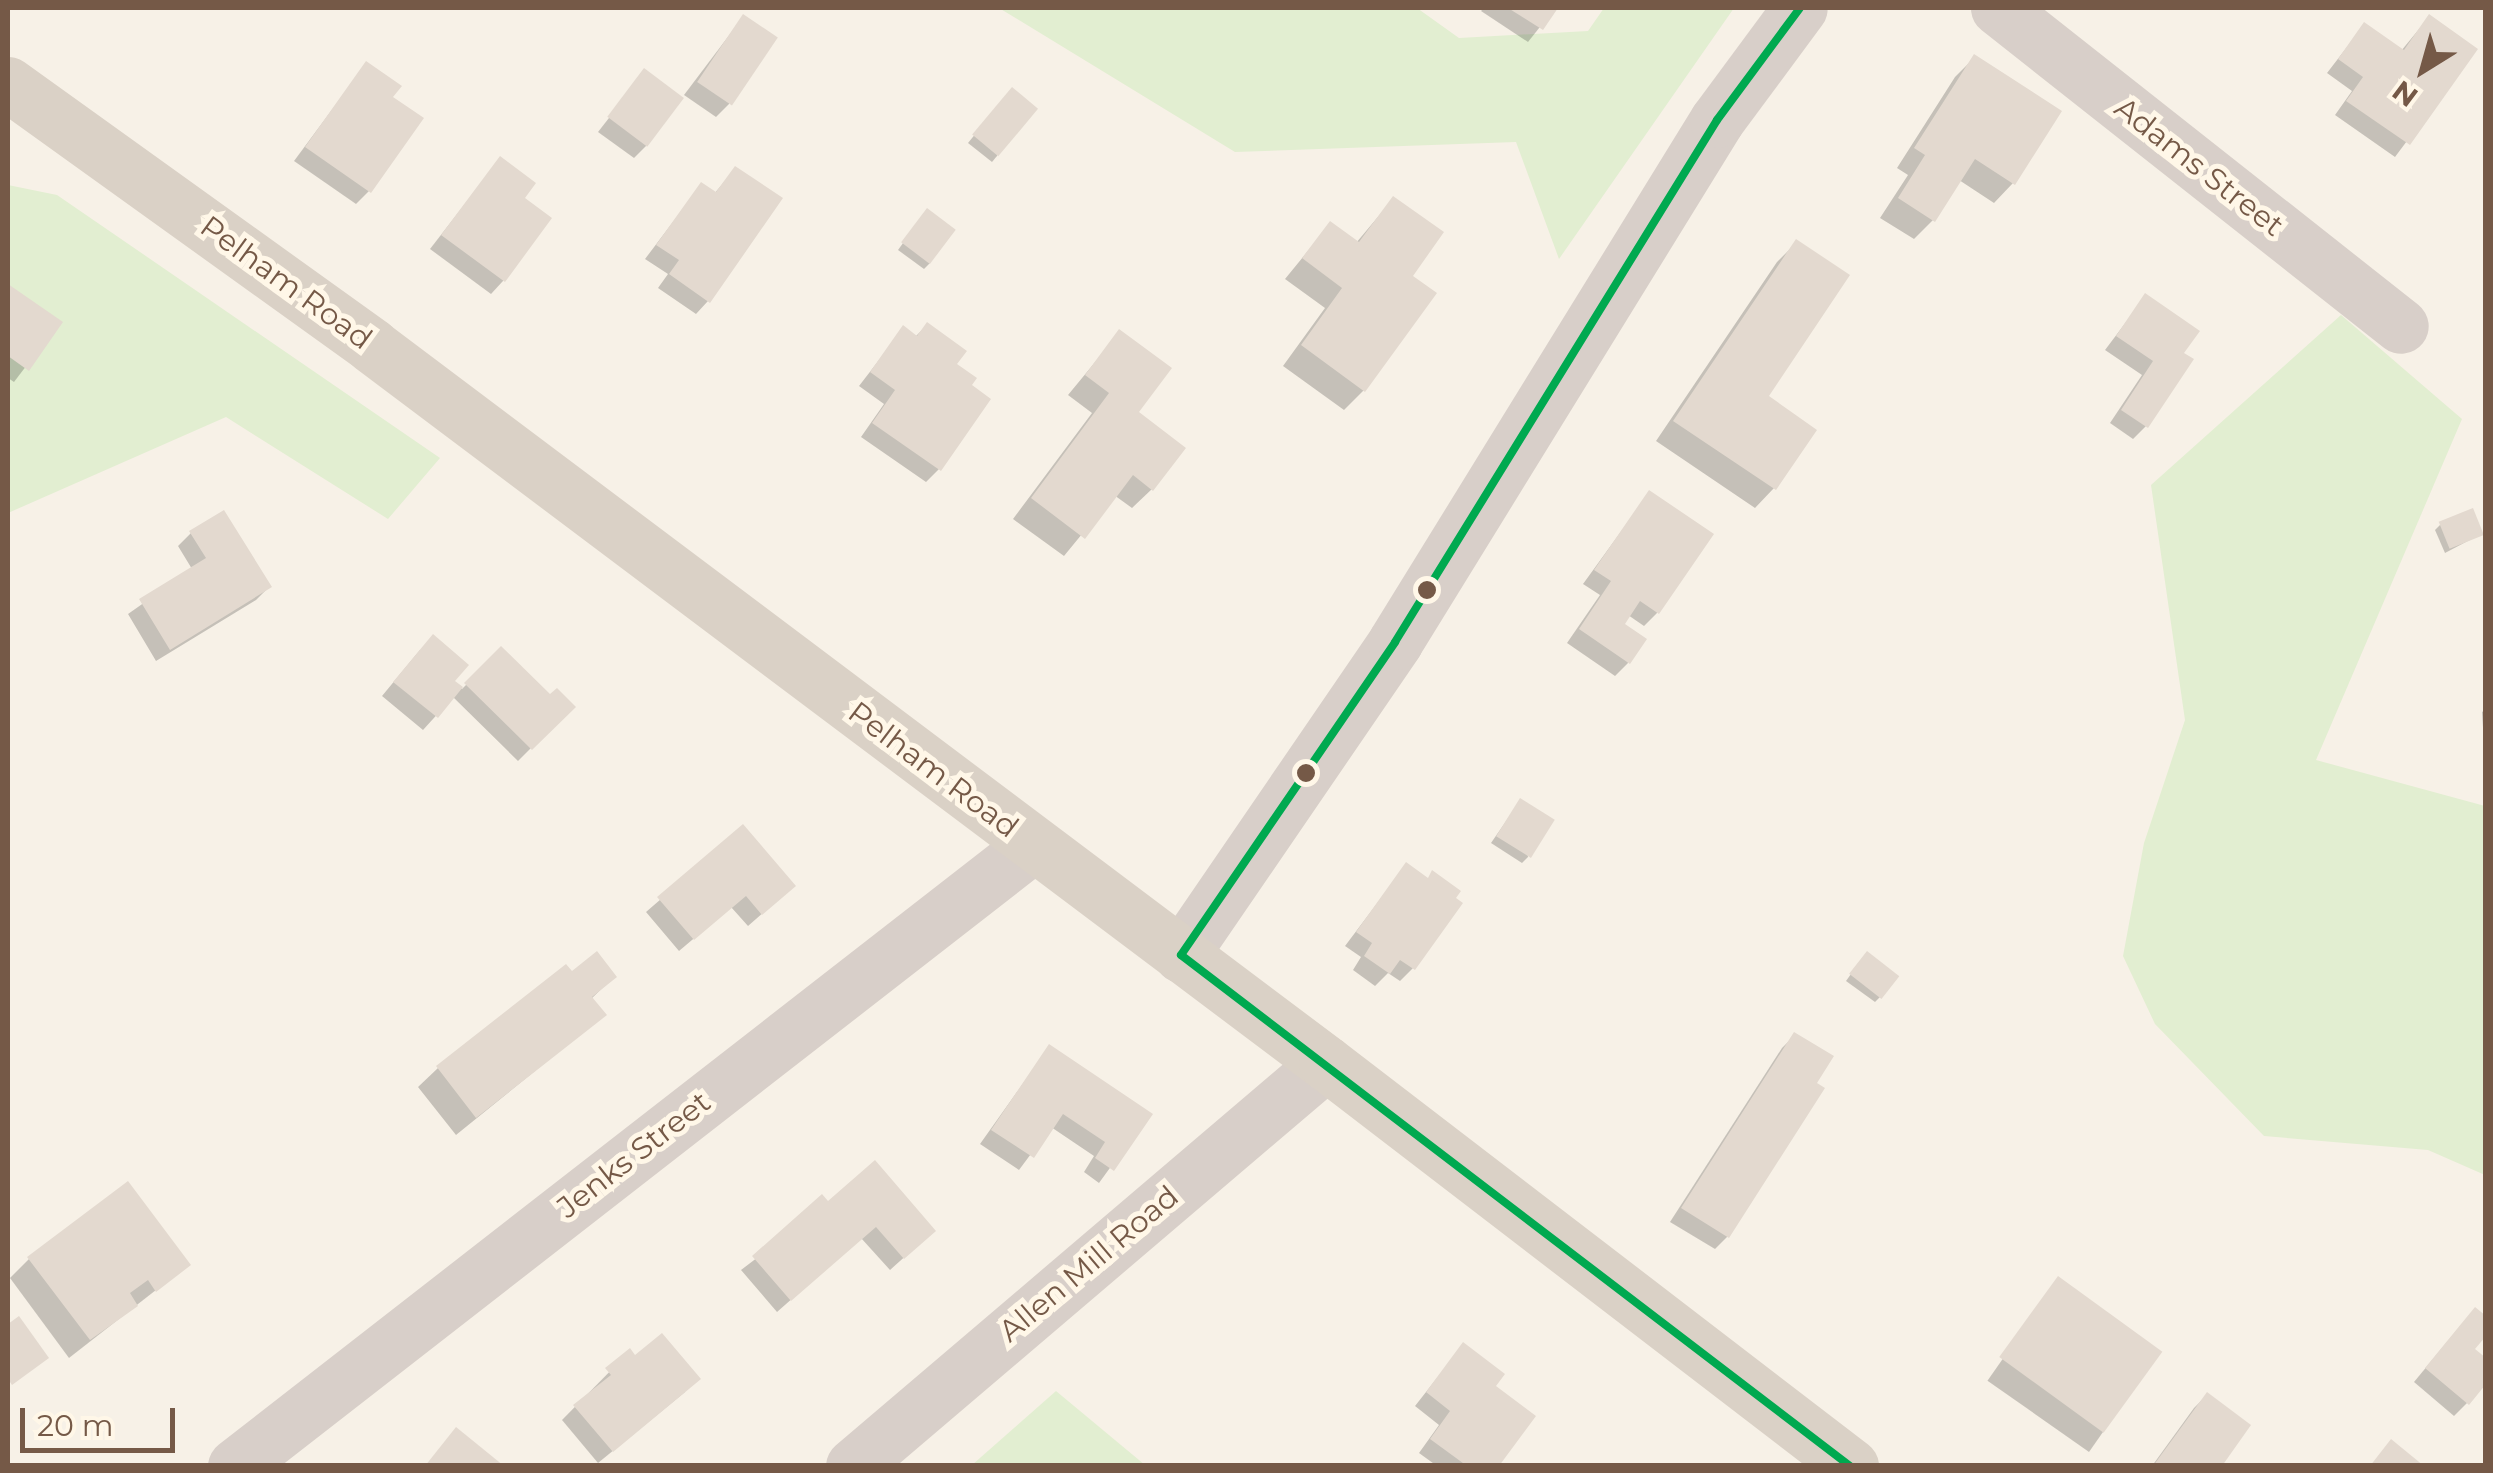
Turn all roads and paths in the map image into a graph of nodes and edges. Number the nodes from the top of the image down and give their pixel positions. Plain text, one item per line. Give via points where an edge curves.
1 (1800, 8) edge
2 (1998, 8) edge
3 (8, 84) edge
4 (2400, 326) dead end
5 (1033, 846) junction
6 (1182, 955) junction
7 (1326, 1063) junction
8 (235, 1466) edge
9 (852, 1466) edge
10 (1851, 1466) edge

1 - 6 street via 1717,120 1395,642
2 - 4 street, Adams Street
3 - 5 main road, Pelham Road via 372,346
5 - 6 main road, Pelham Road
5 - 8 street, Jenks Street
6 - 7 main road, Pelham Road
7 - 9 street, Allen Mill Road
7 - 10 main road, Pelham Road

